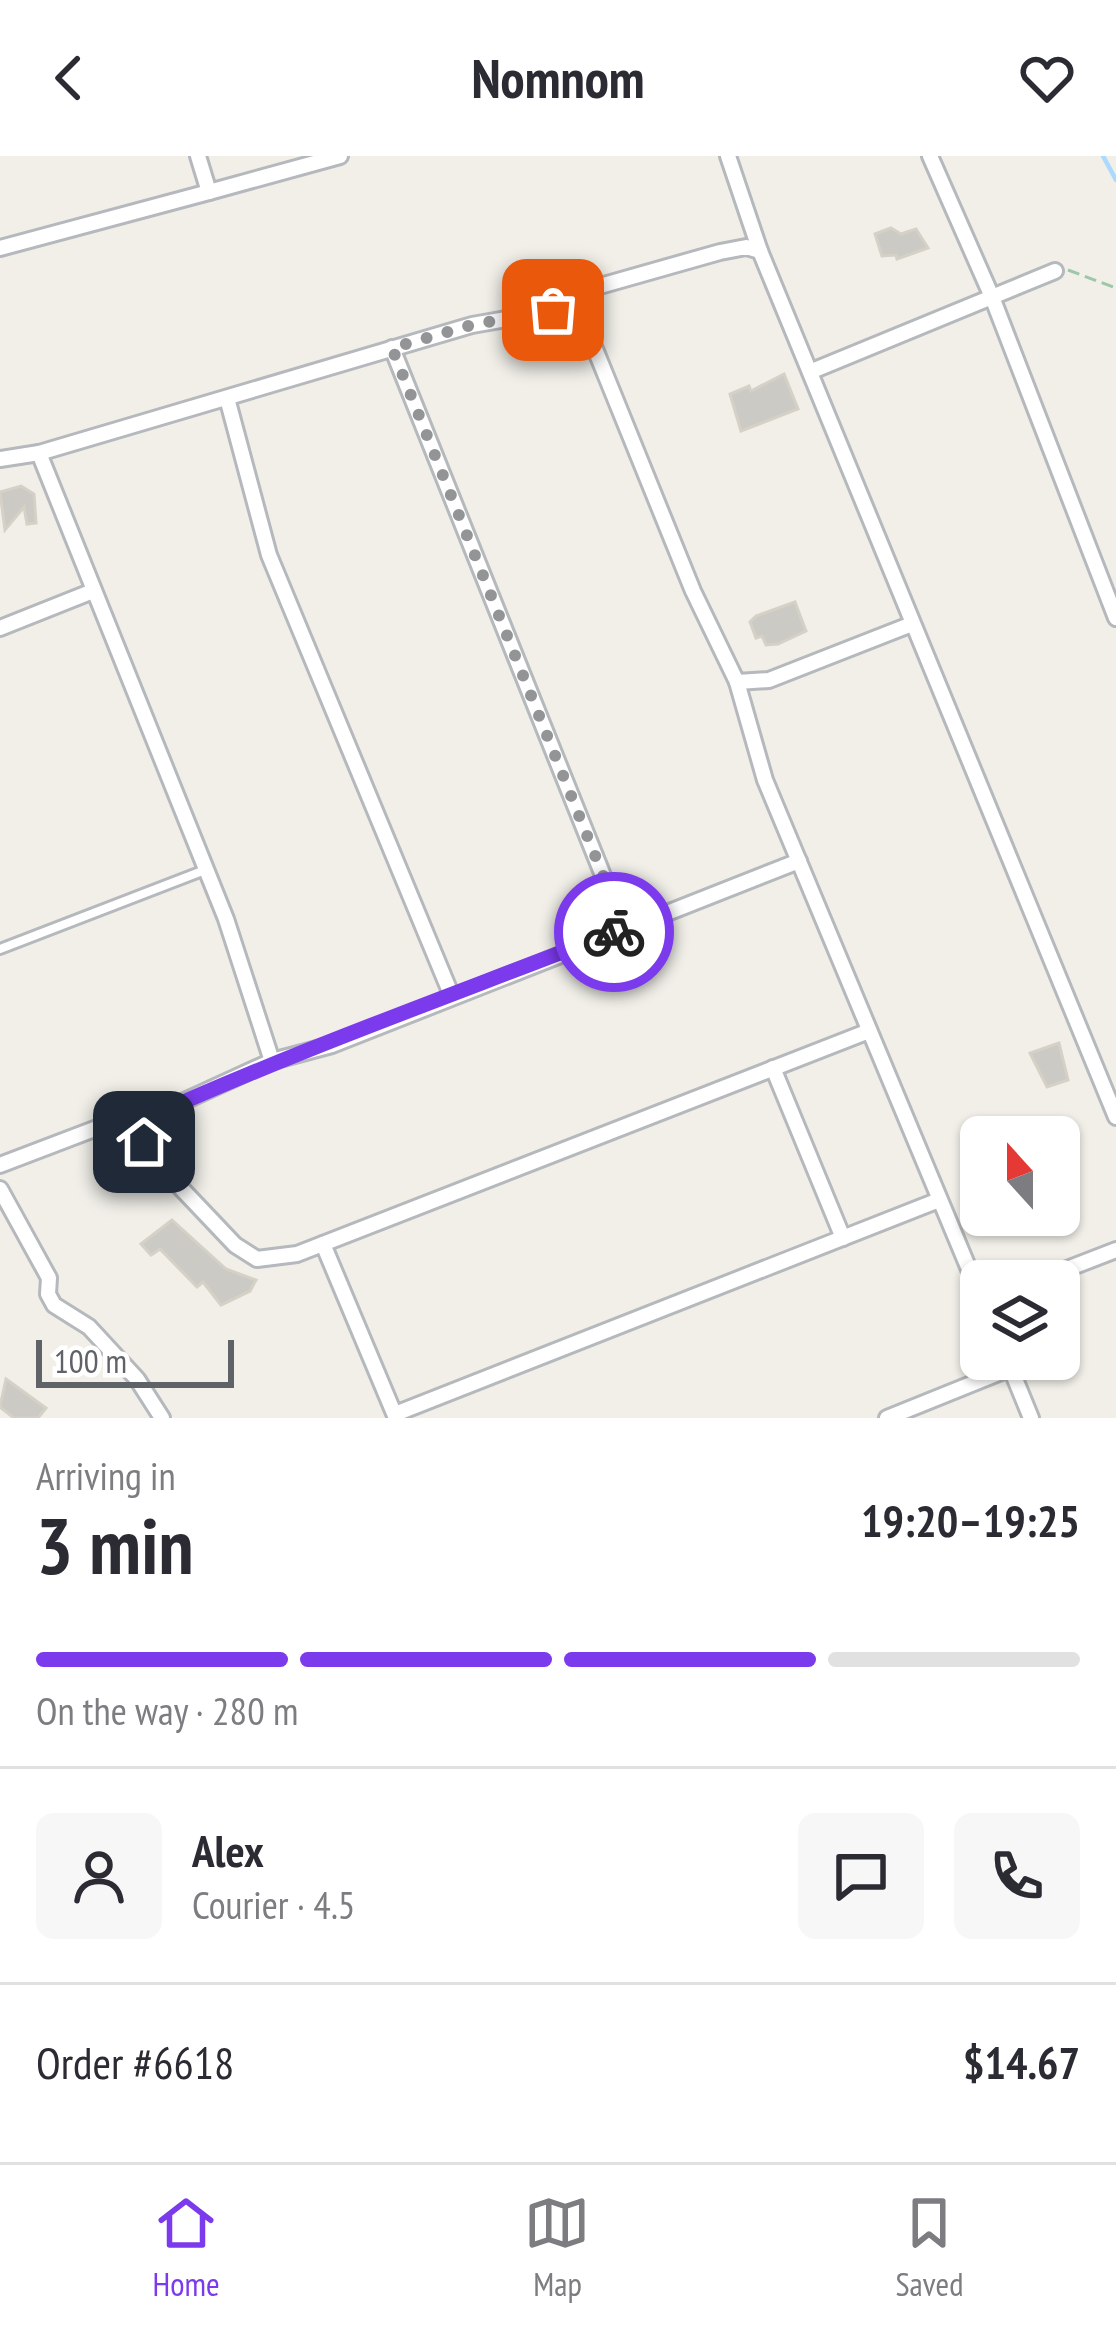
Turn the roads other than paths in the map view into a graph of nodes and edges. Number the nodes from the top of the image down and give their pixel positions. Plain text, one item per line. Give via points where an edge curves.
1 (198, 156) edge
2 (340, 156) edge
3 (728, 156) edge
4 (930, 156) edge
5 (209, 192) junction
6 (0, 248) edge
7 (760, 251) junction
8 (1055, 271) road end
9 (992, 297) junction
10 (567, 303) junction
11 (392, 348) junction
12 (812, 371) junction
13 (227, 398) junction
14 (38, 453) junction
15 (0, 459) edge
16 (93, 591) junction
17 (1116, 618) edge
18 (912, 624) junction
19 (0, 628) edge
20 (737, 682) junction
21 (799, 861) junction
22 (205, 870) junction
23 (624, 928) junction
24 (0, 950) edge
25 (451, 994) junction
26 (869, 1031) junction
27 (272, 1060) junction
28 (773, 1068) junction
29 (1116, 1117) edge
30 (132, 1125) junction
31 (0, 1165) edge
32 (0, 1189) edge
33 (939, 1200) junction
34 (843, 1238) junction
35 (323, 1244) junction
36 (1116, 1250) edge
37 (965, 1260) edge
38 (1080, 1264) edge
39 (971, 1380) edge
40 (1016, 1380) edge
41 (396, 1416) edge
42 (162, 1418) edge
43 (887, 1418) edge
44 (1031, 1418) edge

1 - 5 street
2 - 5 street
3 - 7 street
4 - 9 street
5 - 6 street
7 - 10 street via 720,252
7 - 12 street
8 - 9 street
9 - 12 street
9 - 17 street
10 - 11 street
10 - 20 street via 593,344
11 - 13 street
11 - 23 street
12 - 18 street
13 - 14 street
13 - 25 street via 269,554
14 - 15 street
14 - 16 street
16 - 19 street
16 - 22 street
18 - 20 street via 769,680
18 - 29 street
20 - 21 street
21 - 23 street
21 - 26 street
22 - 24 lane
22 - 27 street
23 - 25 street
25 - 27 street via 332,1045
26 - 28 street
26 - 33 street
27 - 30 street
28 - 34 street
28 - 35 street
30 - 31 street via 118,1120
30 - 35 street via 235,1246 257,1258
32 - 42 street via 49,1279 54,1305 89,1327
33 - 34 street
33 - 37 street
34 - 41 street
35 - 41 street
36 - 38 street
39 - 43 street
40 - 44 street

